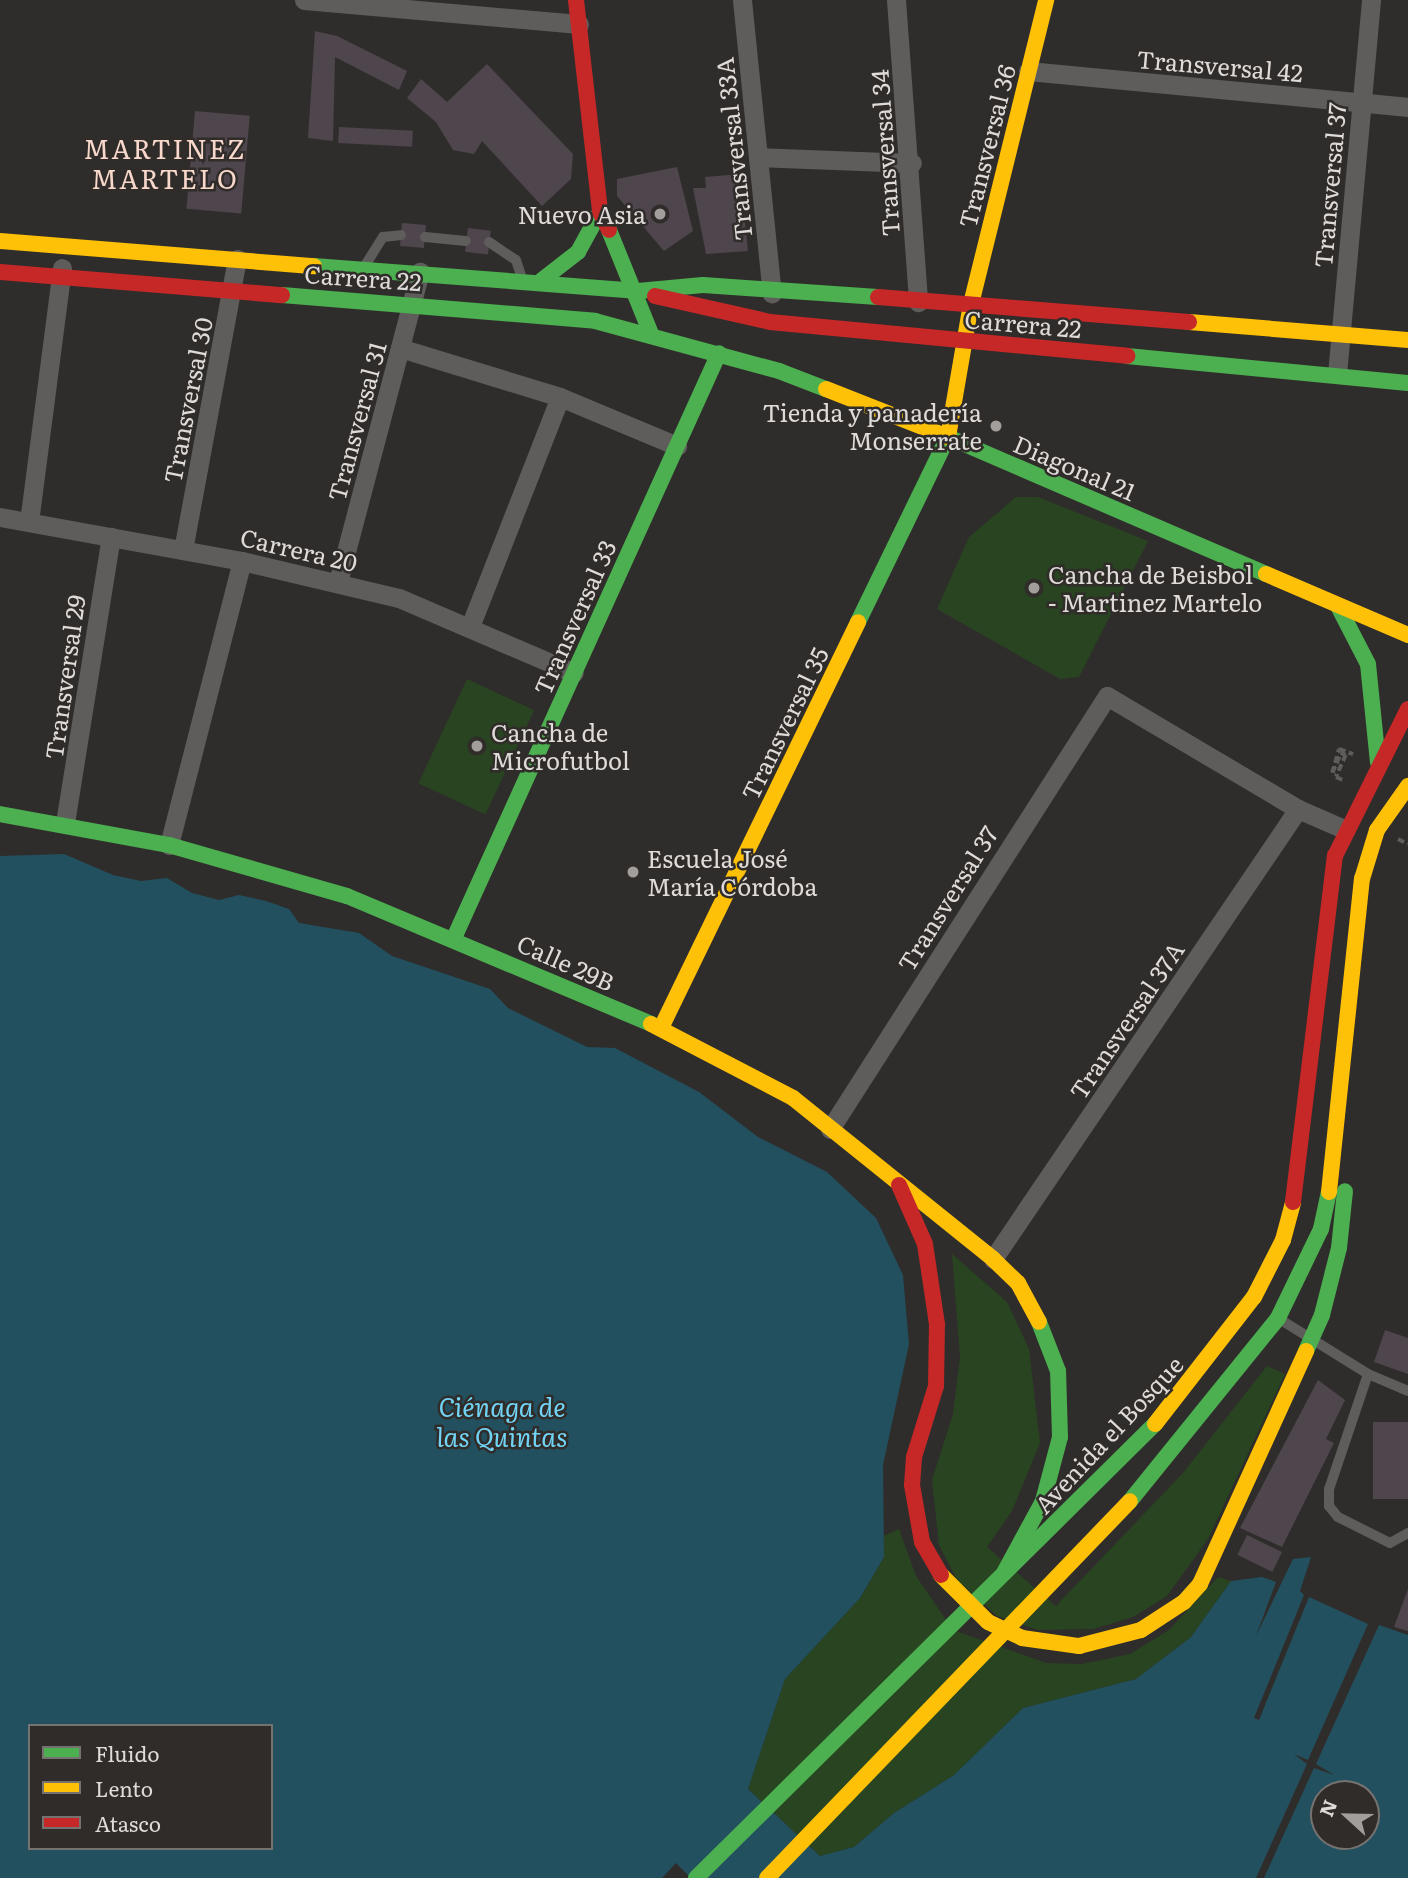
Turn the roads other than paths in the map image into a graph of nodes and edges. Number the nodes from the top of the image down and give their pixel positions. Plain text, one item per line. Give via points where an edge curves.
1 (304, 0) edge
2 (576, 0) edge
3 (742, 0) edge
4 (896, 0) edge
5 (1046, 0) edge
6 (1371, 0) edge
7 (579, 24) junction
8 (1028, 72) junction
9 (1362, 103) junction
10 (1408, 107) edge
11 (758, 157) junction
12 (912, 163) junction
13 (600, 212) junction
14 (401, 235) dead end
15 (425, 237) dead end
16 (466, 241) dead end
17 (0, 242) edge
18 (489, 242) dead end
19 (64, 246) junction
20 (237, 259) junction
21 (365, 268) junction
22 (0, 272) edge
23 (420, 272) junction
24 (62, 277) junction
25 (523, 279) junction
26 (542, 280) junction
27 (233, 290) junction
28 (638, 290) junction
29 (772, 293) junction
30 (808, 295) junction
31 (918, 302) junction
32 (412, 304) junction
33 (971, 304) junction
34 (770, 323) junction
35 (1341, 333) junction
36 (651, 334) junction
37 (964, 340) junction
38 (1408, 340) edge
39 (400, 348) junction
40 (719, 353) junction
41 (1337, 374) junction
42 (1408, 383) edge
43 (560, 397) junction
44 (948, 437) junction
45 (677, 446) junction
46 (0, 517) edge
47 (29, 522) junction
48 (111, 537) junction
49 (183, 550) junction
50 (242, 561) junction
51 (338, 582) junction
52 (1338, 606) junction
53 (470, 626) junction
54 (1408, 635) edge
55 (574, 673) junction
56 (1408, 709) edge
57 (1378, 762) junction
58 (1408, 786) edge
59 (1298, 809) junction
60 (0, 814) edge
61 (65, 823) junction
62 (1346, 830) junction
63 (169, 845) junction
64 (454, 938) junction
65 (660, 1028) junction
66 (1340, 1111) junction
67 (830, 1129) junction
68 (896, 1178) junction
69 (993, 1259) junction
70 (1278, 1318) junction
71 (1313, 1340) junction
72 (1368, 1374) junction
73 (1408, 1391) edge
74 (1408, 1532) edge
75 (1005, 1571) junction
76 (696, 1878) edge
77 (767, 1878) edge

1 - 7 street
2 - 7 main road
3 - 11 street, Transversal 33A
4 - 12 street, Transversal 34
5 - 8 main road, Transversal 36
6 - 9 street, Transversal 37
7 - 13 main road
8 - 9 street, Transversal 42
8 - 33 main road, Transversal 36
9 - 10 street, Transversal 42
9 - 35 street, Transversal 37
11 - 12 street
11 - 29 street, Transversal 33A
12 - 31 street, Transversal 34
13 - 26 main road via 578,252
13 - 28 main road
14 - 21 lane via 383,237
15 - 16 lane
17 - 19 main road, Carrera 22
18 - 25 lane via 516,260
19 - 20 main road, Carrera 22
19 - 24 street
20 - 21 main road, Carrera 22
20 - 27 street, Transversal 30
21 - 23 main road, Carrera 22
22 - 24 main road, Carrera 22
23 - 25 main road, Carrera 22
23 - 32 street, Transversal 31
24 - 27 main road, Carrera 22
24 - 47 street
25 - 26 main road, Carrera 22
26 - 28 main road, Carrera 22
27 - 32 main road, Carrera 22
27 - 49 street, Transversal 30
28 - 29 main road, Carrera 22 via 703,285
28 - 34 main road, Carrera 22 via 705,311
28 - 36 main road
29 - 30 main road, Carrera 22
30 - 31 main road, Carrera 22
30 - 34 main road
31 - 33 main road, Carrera 22
32 - 36 main road, Carrera 22 via 563,316
32 - 39 street, Transversal 31
33 - 35 main road, Carrera 22
33 - 37 main road, Transversal 36
34 - 37 main road, Carrera 22
34 - 40 main road
35 - 38 main road, Carrera 22
35 - 41 street, Transversal 37
36 - 40 main road, Carrera 22
37 - 41 main road, Carrera 22
37 - 44 main road, Transversal 35
39 - 43 street via 456,360
39 - 51 street, Transversal 31
40 - 44 main road, Diagonal 21 via 839,391
40 - 45 main road, Transversal 33
41 - 42 main road, Carrera 22
43 - 45 street
43 - 53 street
44 - 52 main road, Diagonal 21
44 - 65 main road, Transversal 35
45 - 55 main road, Transversal 33
46 - 47 street, Carrera 20
47 - 48 street, Carrera 20
48 - 49 street, Carrera 20
48 - 61 street, Transversal 29
49 - 50 street, Carrera 20
50 - 51 street, Carrera 20
50 - 63 street
51 - 53 street, Carrera 20
52 - 54 main road, Diagonal 21
52 - 57 main road via 1368,664 1375,696
53 - 55 street, Carrera 20
55 - 64 main road, Transversal 33
56 - 57 main road, Avenida el Bosque
57 - 62 main road, Avenida el Bosque
58 - 66 main road via 1377,830 1362,879
59 - 62 street
59 - 67 street, Transversal 37 via 1107,696
59 - 69 street, Transversal 37A
60 - 61 main road, Calle 29B
61 - 63 main road, Calle 29B
62 - 75 main road, Avenida el Bosque via 1330,883 1306,1136 1283,1240 1254,1297 1214,1353 1093,1488
63 - 64 main road, Calle 29B via 305,882
64 - 65 main road, Calle 29B
65 - 67 main road, Calle 29B via 746,1071
66 - 70 main road via 1321,1228
66 - 71 main road via 1344,1214 1332,1282
67 - 68 main road, Calle 29B
68 - 69 main road, Calle 29B
68 - 71 main road via 925,1244 937,1324 936,1387 914,1457 912,1485 922,1542 947,1587 988,1622 1022,1638 1079,1646 1113,1641 1164,1618 1184,1602 1217,1552
69 - 75 main road, Calle 29B via 1035,1309 1058,1371 1060,1437 1043,1501
70 - 71 lane
70 - 77 main road via 1129,1502
71 - 72 lane
72 - 73 lane
72 - 74 lane via 1329,1489 1329,1506 1338,1517 1390,1544
75 - 76 main road, Avenida el Bosque

